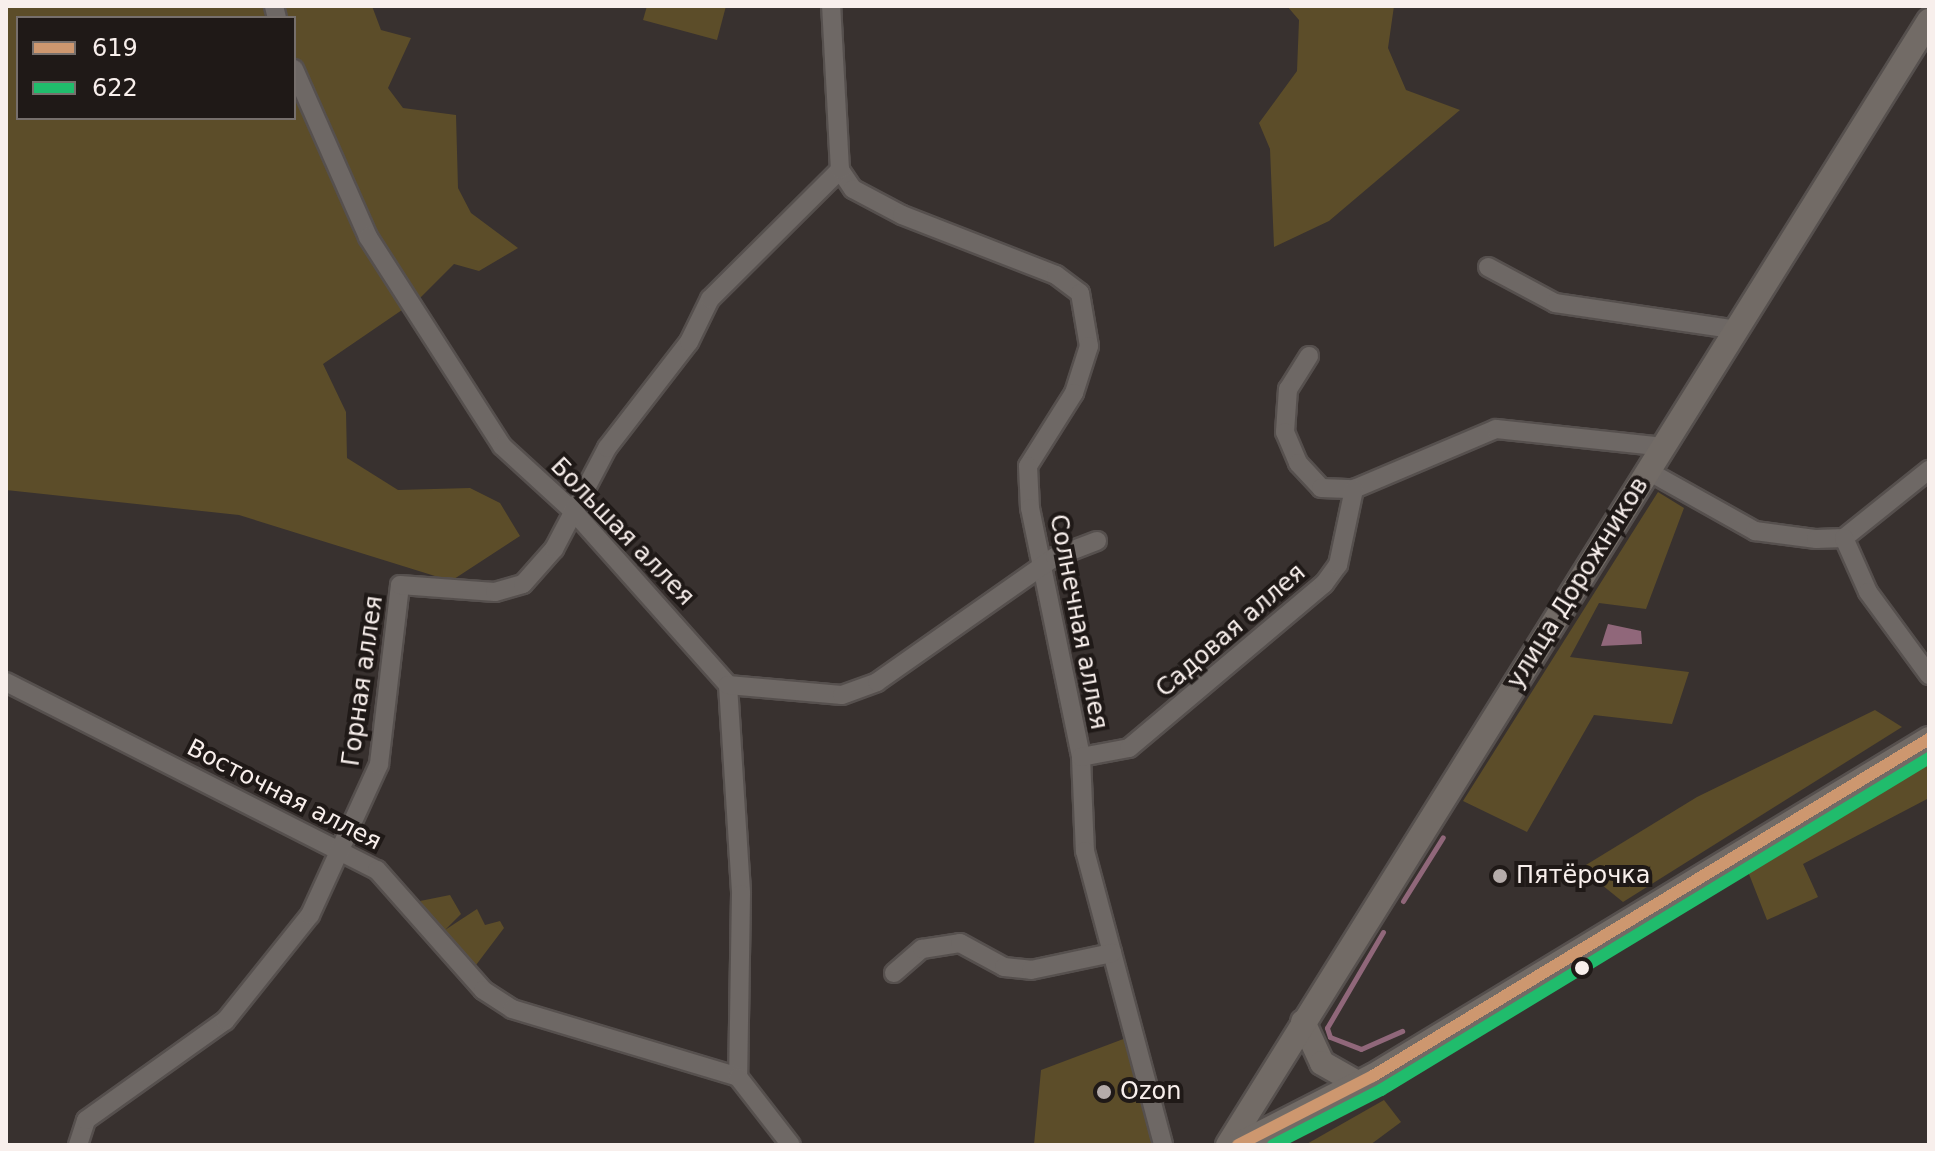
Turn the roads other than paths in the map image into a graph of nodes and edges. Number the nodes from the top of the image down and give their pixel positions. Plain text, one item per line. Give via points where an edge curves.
1 (831, 6) edge
2 (1929, 21) edge
3 (296, 74) edge
4 (840, 170) junction
5 (1488, 267) dead end
6 (1737, 330) junction
7 (1309, 356) dead end
8 (1664, 447) junction
9 (1929, 470) edge
10 (1648, 471) junction
11 (1354, 489) junction
12 (575, 513) junction
13 (1844, 538) junction
14 (1097, 541) dead end
15 (1044, 571) junction
16 (1929, 675) edge
17 (6, 682) edge
18 (728, 685) junction
19 (1929, 739) edge
20 (1081, 757) junction
21 (342, 848) junction
22 (1112, 953) junction
23 (894, 973) dead end
24 (1303, 1022) junction
25 (738, 1077) junction
26 (1359, 1084) junction
27 (78, 1145) edge
28 (791, 1145) edge
29 (1163, 1145) edge
30 (1228, 1145) edge
31 (1238, 1145) edge

1 - 4 street
2 - 6 main road, улица Дорожников
3 - 12 street, Большая аллея via 368,237 415,316 502,446
4 - 12 street, Горная аллея via 710,299 689,342 607,448
4 - 15 street, Солнечная аллея via 853,189 902,215 1056,275 1080,293 1089,346 1074,393 1028,466
5 - 6 street via 1555,303
6 - 8 main road, улица Дорожников
7 - 11 street via 1288,389 1285,432 1298,463 1321,488
8 - 10 main road, улица Дорожников
8 - 11 street via 1496,429
9 - 13 street
10 - 13 street via 1755,531
10 - 24 main road, улица Дорожников
11 - 20 street, Садовая аллея via 1338,565 1324,584 1129,748
12 - 18 street, Большая аллея
12 - 21 street, Горная аллея via 523,584 495,592 400,585 379,764
13 - 16 street via 1868,592
14 - 15 street via 1055,557
15 - 18 street via 865,687 842,695
15 - 20 street, Солнечная аллея
17 - 21 street, Восточная аллея via 231,800
18 - 25 street via 741,894
19 - 26 main road
20 - 22 street, Солнечная аллея via 1085,851
21 - 25 street, Восточная аллея via 409,898 468,974 512,1009
21 - 27 street, Горная аллея via 310,915 252,993 196,1048 86,1120
22 - 23 street via 1031,970 1004,967 960,943 922,949
22 - 29 street, Солнечная аллея
24 - 26 main road via 1322,1063
24 - 30 main road, улица Дорожников
25 - 28 street
26 - 31 main road

